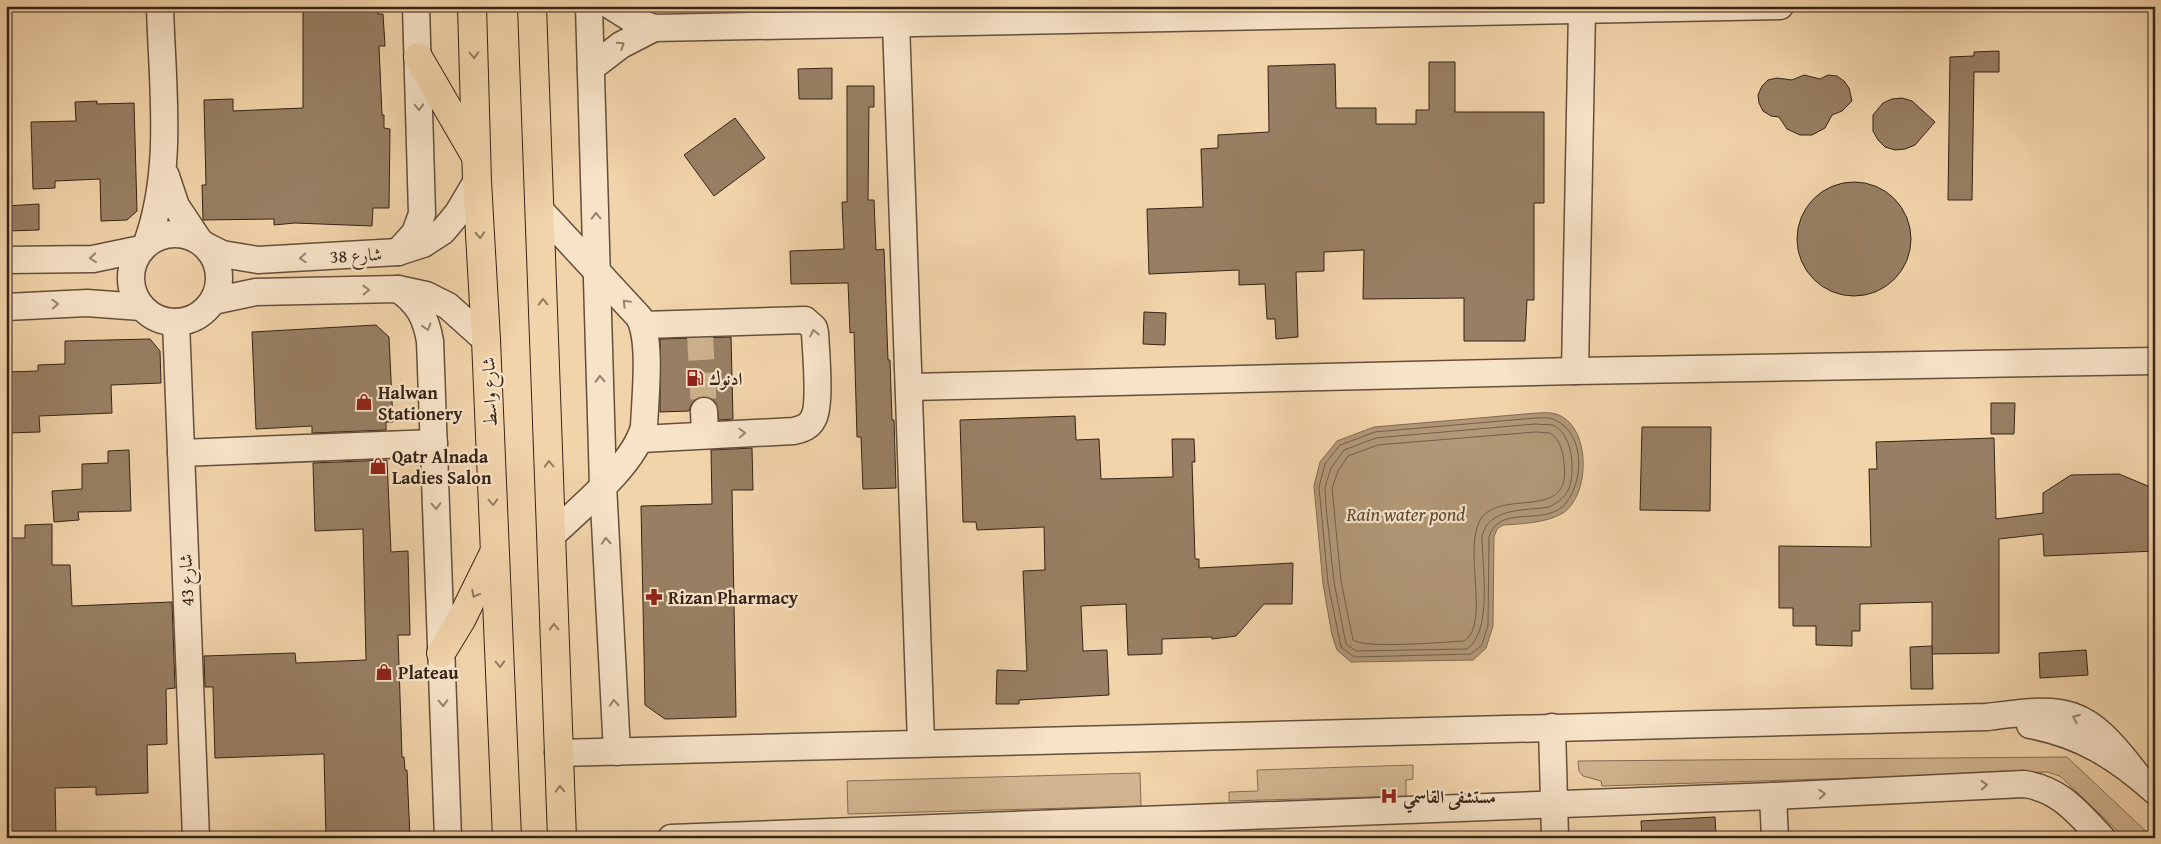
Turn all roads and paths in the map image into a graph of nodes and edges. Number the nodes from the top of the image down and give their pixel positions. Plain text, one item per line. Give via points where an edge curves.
1 (160, 6) edge
2 (416, 6) edge
3 (472, 6) edge
4 (532, 6) edge
5 (589, 6) edge
6 (611, 6) edge
7 (1780, 6) edge
8 (1582, 10) junction
9 (841, 15) edge
10 (896, 23) junction
11 (654, 28) junction
12 (418, 57) junction
13 (591, 68) junction
14 (164, 167) junction
15 (477, 169) junction
16 (540, 210) junction
17 (202, 242) junction
18 (144, 246) junction
19 (398, 252) junction
20 (6, 260) edge
21 (598, 273) junction
22 (398, 289) junction
23 (213, 301) junction
24 (6, 307) edge
25 (141, 308) junction
26 (176, 322) junction
27 (643, 325) junction
28 (486, 340) junction
29 (2152, 363) edge
30 (1575, 371) junction
31 (908, 387) junction
32 (641, 439) junction
33 (434, 443) junction
34 (181, 453) junction
35 (603, 485) junction
36 (551, 536) junction
37 (495, 550) junction
38 (441, 653) junction
39 (1552, 727) junction
40 (921, 743) junction
41 (617, 752) junction
42 (558, 754) junction
43 (2145, 782) edge
44 (1773, 796) junction
45 (1554, 805) junction
46 (1186, 828) edge
47 (952, 832) edge
48 (196, 838) edge
49 (448, 838) edge
50 (507, 838) edge
51 (562, 838) edge
52 (671, 838) edge
53 (1555, 838) edge
54 (1775, 838) edge
55 (2102, 838) edge

1 - 14 street
2 - 12 street
3 -> 15 main road, شارع واسط
4 - 16 main road
5 - 13 street
6 - 11 street
7 - 8 street
8 - 10 street
8 - 30 street
9 - 10 street
9 - 11 street
10 - 31 street
13 -> 11 street via 620,45
12 - 15 main road
12 -> 19 street via 422,214 415,233
21 -> 13 street
14 - 17 street via 176,206
14 - 18 street via 159,206
15 - 19 street, شارع 38 via 458,213 443,231 423,244
15 -> 28 main road, شارع واسط
16 - 21 street
36 -> 16 main road
17 - 18 street via 181,234 163,235
19 -> 17 street, شارع 38 via 258,260 222,254
17 - 23 street via 215,258 219,272
18 -> 20 street via 93,259
18 - 25 street via 134,260 131,285
27 -> 21 street
35 -> 21 street
23 -> 22 street, شارع 38 via 256,292
22 - 28 street, شارع 38 via 426,295 448,306
22 -> 33 street via 410,297 427,325
23 - 26 street via 197,316
24 -> 25 street via 87,303
25 - 26 street via 157,319
26 - 34 street, شارع 43
27 - 32 street via 646,342 645,415
32 -> 27 street via 705,422 794,431 809,424 817,409 816,334 810,323 799,319 700,330
28 -> 37 main road, شارع واسط
29 - 30 street
30 - 31 street
31 - 40 street
32 - 35 street via 630,457
33 - 34 street
33 -> 38 street
34 - 48 street, شارع 43
35 - 36 street
41 -> 35 street
42 -> 36 main road
37 -> 38 main road
37 -> 50 main road, شارع واسط
38 -> 49 street
39 - 40 street
39 - 43 street via 1987,717 2036,710 2072,716 2104,734
39 - 45 street
40 - 41 street
41 - 42 street
51 -> 42 main road
44 - 45 street
44 - 54 street
44 -> 55 street via 2024,784 2039,786 2065,799
45 - 46 street
45 - 53 street
46 - 47 street
47 - 52 street

